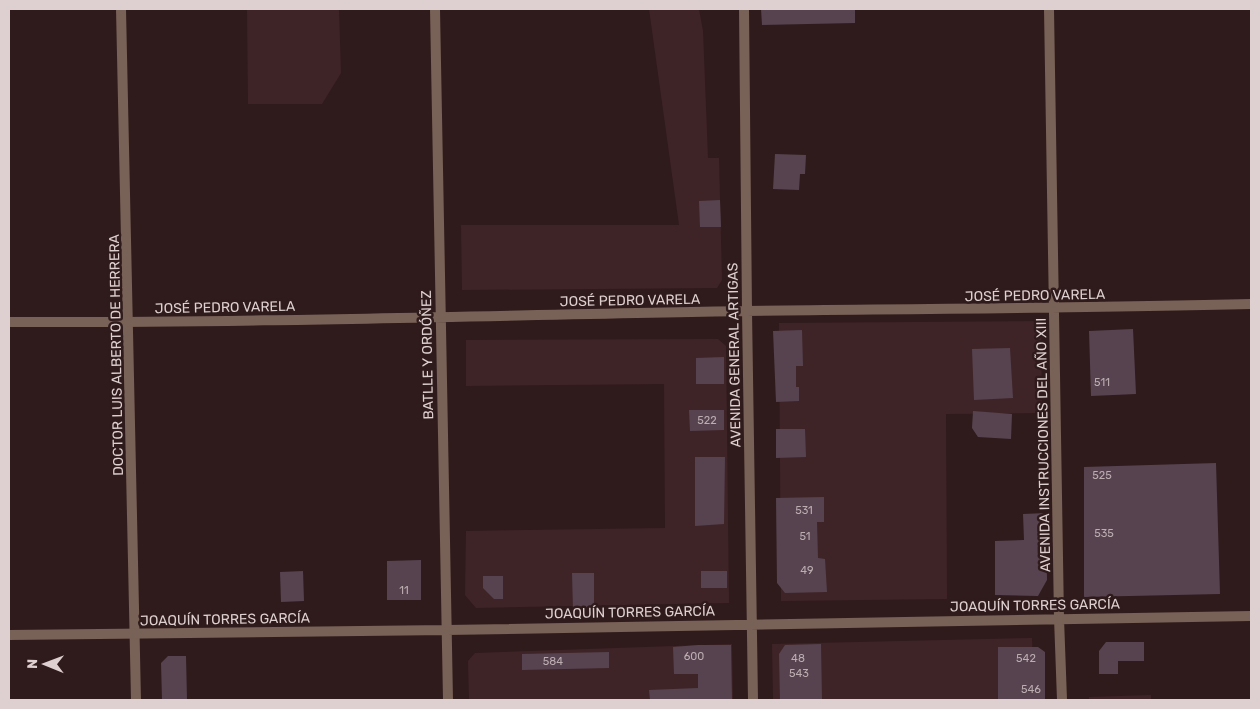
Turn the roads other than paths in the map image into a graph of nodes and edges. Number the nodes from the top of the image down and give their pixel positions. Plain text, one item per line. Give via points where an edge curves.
1 (121, 9) edge
2 (435, 9) edge
3 (744, 9) edge
4 (1049, 9) edge
5 (1251, 304) edge
6 (1055, 309) junction
7 (746, 311) junction
8 (440, 317) junction
9 (9, 322) edge
10 (129, 322) junction
11 (1251, 616) edge
12 (1059, 618) junction
13 (752, 623) junction
14 (447, 630) junction
15 (136, 633) junction
16 (9, 635) edge
17 (136, 700) edge
18 (448, 700) edge
19 (753, 700) edge
20 (1062, 700) edge

1 - 10 street, DOCTOR LUIS ALBERTO DE HERRERA
2 - 8 street, BATLLE Y ORDÓÑEZ
3 - 7 street, AVENIDA GENERAL ARTIGAS
4 - 6 street, AVENIDA INSTRUCCIONES DEL AÑO XIII
5 - 6 street, JOSÉ PEDRO VARELA
6 - 7 street, JOSÉ PEDRO VARELA
6 - 12 street, AVENIDA INSTRUCCIONES DEL AÑO XIII
7 - 8 street, JOSÉ PEDRO VARELA
7 - 13 street, AVENIDA GENERAL ARTIGAS
8 - 10 street, JOSÉ PEDRO VARELA
8 - 14 street, BATLLE Y ORDÓÑEZ
9 - 10 street, JOSÉ PEDRO VARELA
10 - 15 street, DOCTOR LUIS ALBERTO DE HERRERA
11 - 12 street, JOAQUÍN TORRES GARCÍA
12 - 13 street, JOAQUÍN TORRES GARCÍA
12 - 20 street, AVENIDA INSTRUCCIONES DEL AÑO XIII
13 - 14 street, JOAQUÍN TORRES GARCÍA
13 - 19 street, AVENIDA GENERAL ARTIGAS
14 - 15 street, JOAQUÍN TORRES GARCÍA
14 - 18 street, BATLLE Y ORDÓÑEZ
15 - 16 street, JOAQUÍN TORRES GARCÍA
15 - 17 street, DOCTOR LUIS ALBERTO DE HERRERA

